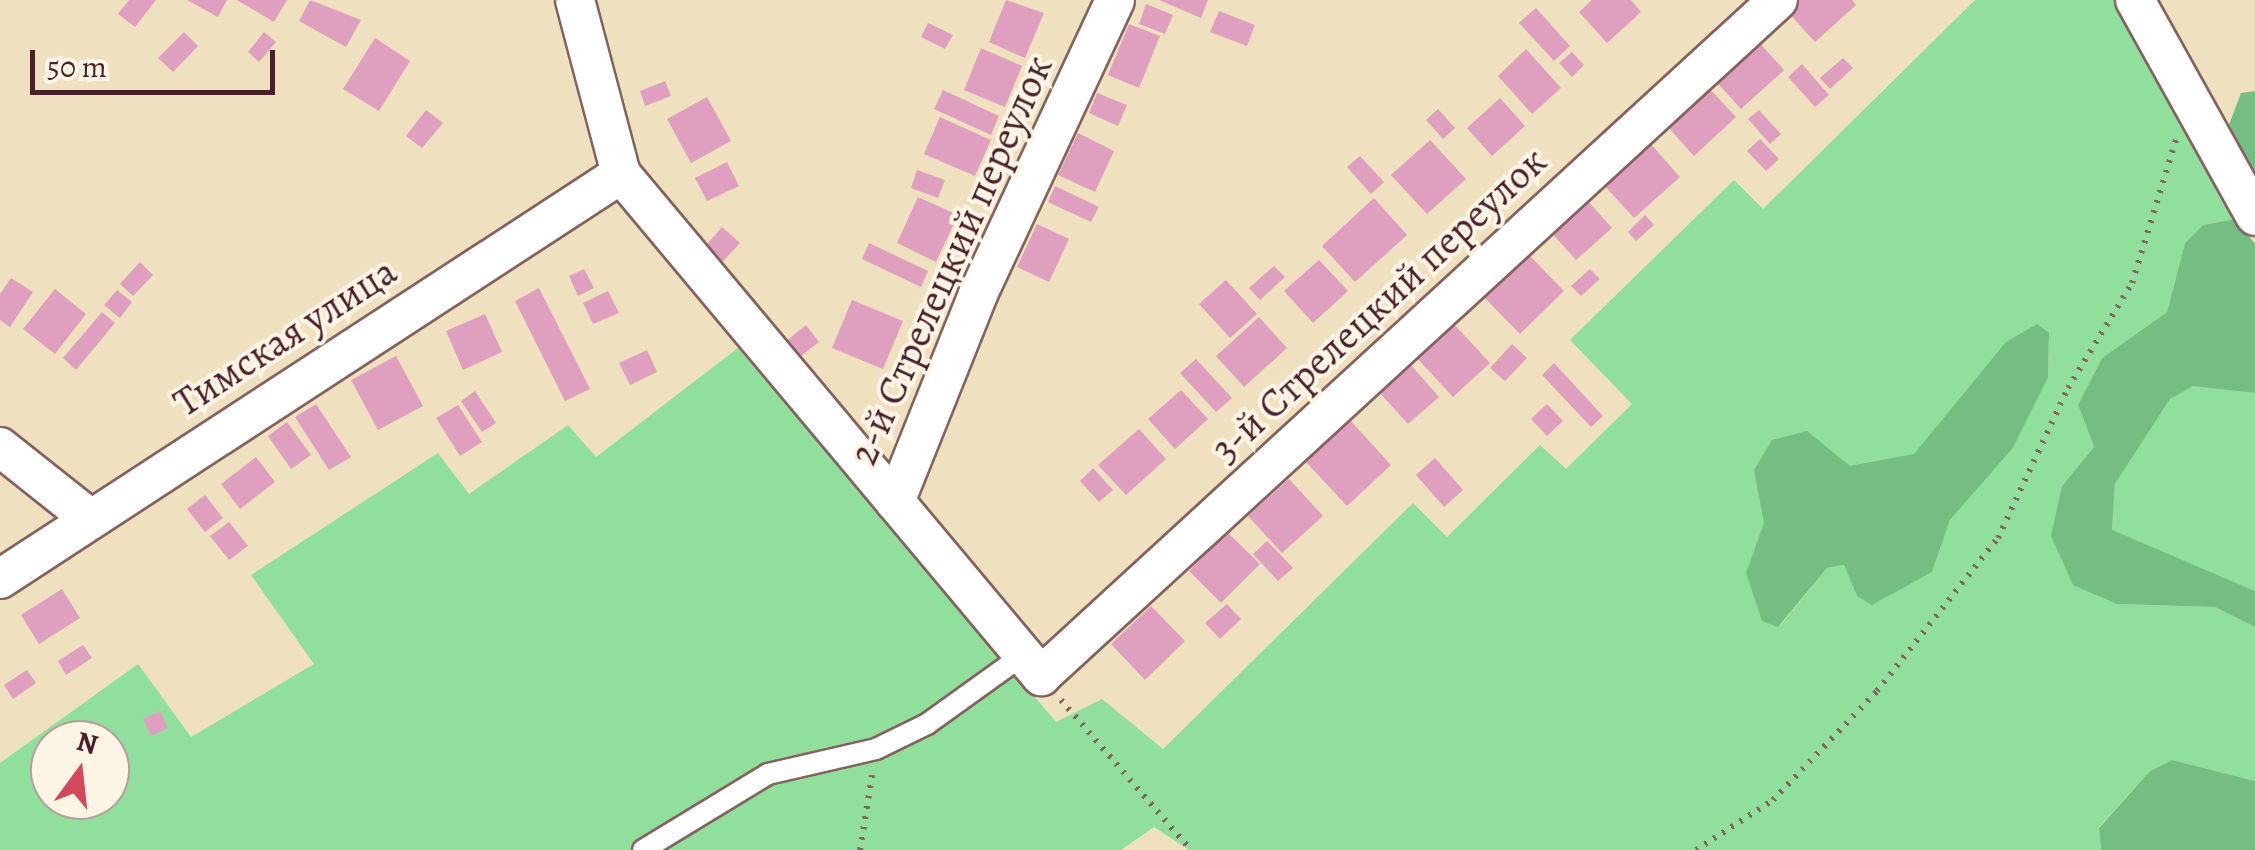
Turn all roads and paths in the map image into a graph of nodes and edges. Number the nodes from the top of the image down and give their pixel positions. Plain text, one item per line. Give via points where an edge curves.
1 (574, 0) edge
2 (1115, 0) edge
3 (1778, 0) edge
4 (2135, 0) edge
5 (2192, 102) junction
6 (621, 174) junction
7 (2255, 216) edge
8 (0, 447) edge
9 (895, 502) junction
10 (88, 517) junction
11 (0, 579) edge
12 (1032, 666) junction
13 (876, 749) junction
14 (642, 850) edge
15 (860, 850) edge
16 (1192, 850) edge
17 (1696, 850) edge

1 - 6 street
2 - 9 street, 2-й Стрелецкий переулок
3 - 12 street, 3-й Стрелецкий переулок
4 - 5 street
5 - 7 street
5 - 17 path via 2132,283 2068,388 1998,538 1877,690 1773,800
6 - 9 street
6 - 10 street, Тимская улица
8 - 10 street
9 - 12 street
10 - 11 street, Тимская улица
12 - 13 lane
12 - 16 path
13 - 14 lane via 768,774
13 - 15 path

